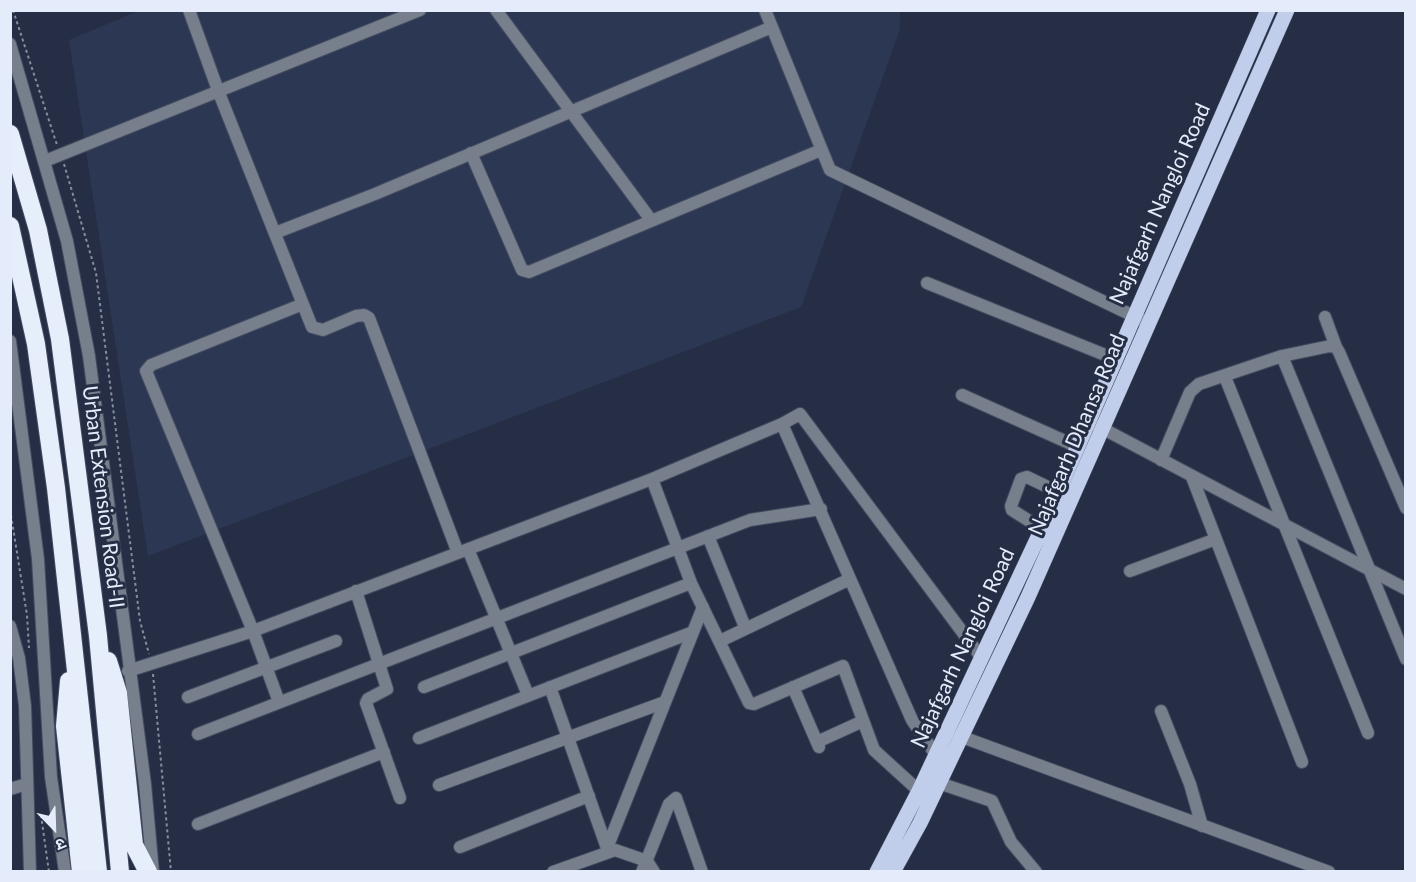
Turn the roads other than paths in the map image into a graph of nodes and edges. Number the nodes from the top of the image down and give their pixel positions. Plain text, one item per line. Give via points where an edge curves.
1 (189, 10) edge
2 (420, 10) edge
3 (496, 10) edge
4 (765, 10) edge
5 (1268, 10) edge
6 (1287, 10) edge
7 (772, 27) junction
8 (10, 44) edge
9 (219, 93) junction
10 (571, 112) junction
11 (10, 134) edge
12 (821, 150) junction
13 (471, 153) junction
14 (45, 161) junction
15 (651, 220) junction
16 (10, 226) edge
17 (275, 233) junction
18 (927, 283) dead end
19 (303, 304) junction
20 (1134, 317) junction
21 (1325, 317) dead end
22 (1148, 323) junction
23 (10, 341) edge
24 (1336, 347) junction
25 (1282, 356) junction
26 (1115, 359) junction
27 (1225, 377) junction
28 (962, 395) dead end
29 (1089, 422) junction
30 (782, 424) junction
31 (1105, 429) junction
32 (1078, 447) junction
33 (1161, 460) junction
34 (1192, 477) junction
35 (652, 479) junction
36 (1060, 489) junction
37 (1076, 493) junction
38 (1406, 508) edge
39 (821, 509) junction
40 (1282, 524) junction
41 (1042, 529) junction
42 (708, 536) junction
43 (1216, 539) junction
44 (677, 547) junction
45 (463, 551) junction
46 (1025, 565) junction
47 (1370, 570) junction
48 (1130, 571) dead end
49 (1040, 572) junction
50 (850, 579) junction
51 (691, 584) junction
52 (1406, 589) edge
53 (356, 591) junction
54 (703, 607) junction
55 (497, 618) junction
56 (10, 626) edge
57 (745, 627) junction
58 (253, 631) junction
59 (693, 632) junction
60 (336, 640) dead end
61 (720, 640) junction
62 (72, 644) junction
63 (99, 646) junction
64 (512, 654) junction
65 (981, 657) junction
66 (1406, 659) edge
67 (378, 664) junction
68 (266, 668) junction
69 (128, 671) junction
70 (424, 687) dead end
71 (550, 687) junction
72 (793, 687) junction
73 (528, 695) junction
74 (188, 697) dead end
75 (279, 702) junction
76 (665, 702) junction
77 (25, 706) junction
78 (46, 706) junction
79 (1161, 711) dead end
80 (863, 721) junction
81 (1368, 733) dead end
82 (198, 734) dead end
83 (954, 734) junction
84 (569, 736) junction
85 (419, 738) dead end
86 (384, 752) junction
87 (943, 758) junction
88 (1302, 762) dead end
89 (939, 783) junction
90 (27, 784) junction
91 (439, 785) dead end
92 (10, 789) edge
93 (919, 791) junction
94 (589, 796) junction
95 (400, 798) dead end
96 (198, 824) dead end
97 (1202, 826) junction
98 (460, 847) dead end
99 (607, 850) junction
100 (648, 868) edge
101 (30, 872) edge
102 (65, 872) edge
103 (81, 872) edge
104 (98, 872) edge
105 (120, 872) edge
106 (148, 872) edge
107 (153, 872) edge
108 (553, 872) edge
109 (702, 872) edge
110 (877, 872) edge
111 (893, 872) edge
112 (1036, 872) edge
113 (1329, 872) edge

1 - 9 street
2 - 9 street
3 - 10 street
4 - 7 street
5 - 20 main road, Najafgarh Nangloi Road
6 - 22 main road, Najafgarh Dhansa Road
7 - 10 street
7 - 12 street
8 - 14 street
9 - 14 street
9 - 17 street
10 - 13 street
10 - 15 street
11 - 63 highway, Urban Extension Road-II via 38,230 60,339
12 - 15 street
12 - 20 street via 833,172
13 - 15 street via 525,272
13 - 17 street
14 - 69 street via 67,241 89,356
16 - 62 highway via 37,355
17 - 19 street
18 - 26 street
19 - 45 street via 316,330 356,316 369,318
19 - 58 street via 151,365 146,371
20 - 22 street
20 - 26 main road, Najafgarh Nangloi Road
21 - 24 street
22 - 31 main road, Najafgarh Dhansa Road
23 - 78 street via 38,559
24 - 25 street
24 - 38 street
25 - 27 street
25 - 47 street
26 - 29 main road, Najafgarh Nangloi Road
27 - 33 street via 1193,388
27 - 40 street
28 - 32 street
29 - 31 street
29 - 32 main road, Najafgarh Nangloi Road
30 - 35 street
30 - 39 street
30 - 65 street via 800,414
31 - 33 street
31 - 37 main road, Najafgarh Dhansa Road
32 - 36 main road, Najafgarh Nangloi Road
33 - 34 street
34 - 40 street
34 - 43 street
35 - 44 street
35 - 45 street
36 - 37 main road
36 - 41 main road, Najafgarh Nangloi Road
36 - 41 street via 1027,477 1021,479 1012,510
37 - 49 main road, Najafgarh Dhansa Road
39 - 42 street via 750,520
39 - 50 street
40 - 47 street
40 - 81 street
41 - 46 main road, Najafgarh Nangloi Road
42 - 44 street
42 - 57 street
43 - 48 street
43 - 88 street
44 - 51 street
44 - 55 street
45 - 53 street
45 - 55 street
46 - 49 main road
46 - 65 main road, Najafgarh Nangloi Road
47 - 52 street
47 - 66 street
49 - 83 main road, Najafgarh Dhansa Road
50 - 57 street
50 - 87 street via 912,720
51 - 54 street
51 - 64 street
53 - 58 street
53 - 67 street
54 - 59 street
54 - 61 street
55 - 64 street
55 - 67 street
56 - 77 street via 20,658
57 - 61 street
58 - 68 street
58 - 69 street
59 - 71 street
59 - 76 street
60 - 68 street
61 - 72 street via 749,703
62 - 103 highway via 65,726
62 - 104 highway
63 - 105 highway, Urban Extension Road-II
63 - 106 highway via 118,693 134,845
64 - 70 street
64 - 73 street
65 - 83 main road, Najafgarh Nangloi Road
67 - 75 street
67 - 86 street via 387,689 366,703
68 - 74 street
68 - 75 street
69 - 107 street
71 - 73 street
71 - 84 street
72 - 80 street via 843,666
72 - 80 street via 818,745
73 - 85 street
75 - 82 street
76 - 84 street
76 - 99 street
77 - 78 street
77 - 90 street
78 - 102 street via 51,777
79 - 97 street
80 - 93 street via 874,750
83 - 87 main road, Najafgarh Nangloi Road
83 - 97 street
84 - 91 street
84 - 94 street
86 - 95 street
86 - 96 street
87 - 89 main road
87 - 93 main road, Najafgarh Nangloi Road
89 - 111 main road
89 - 112 street via 992,801 1011,842
90 - 92 street
90 - 101 street
93 - 110 main road, Najafgarh Nangloi Road
94 - 98 street
94 - 99 street
97 - 113 street
99 - 100 street via 619,850
99 - 108 street
100 - 109 street via 669,804 676,798

